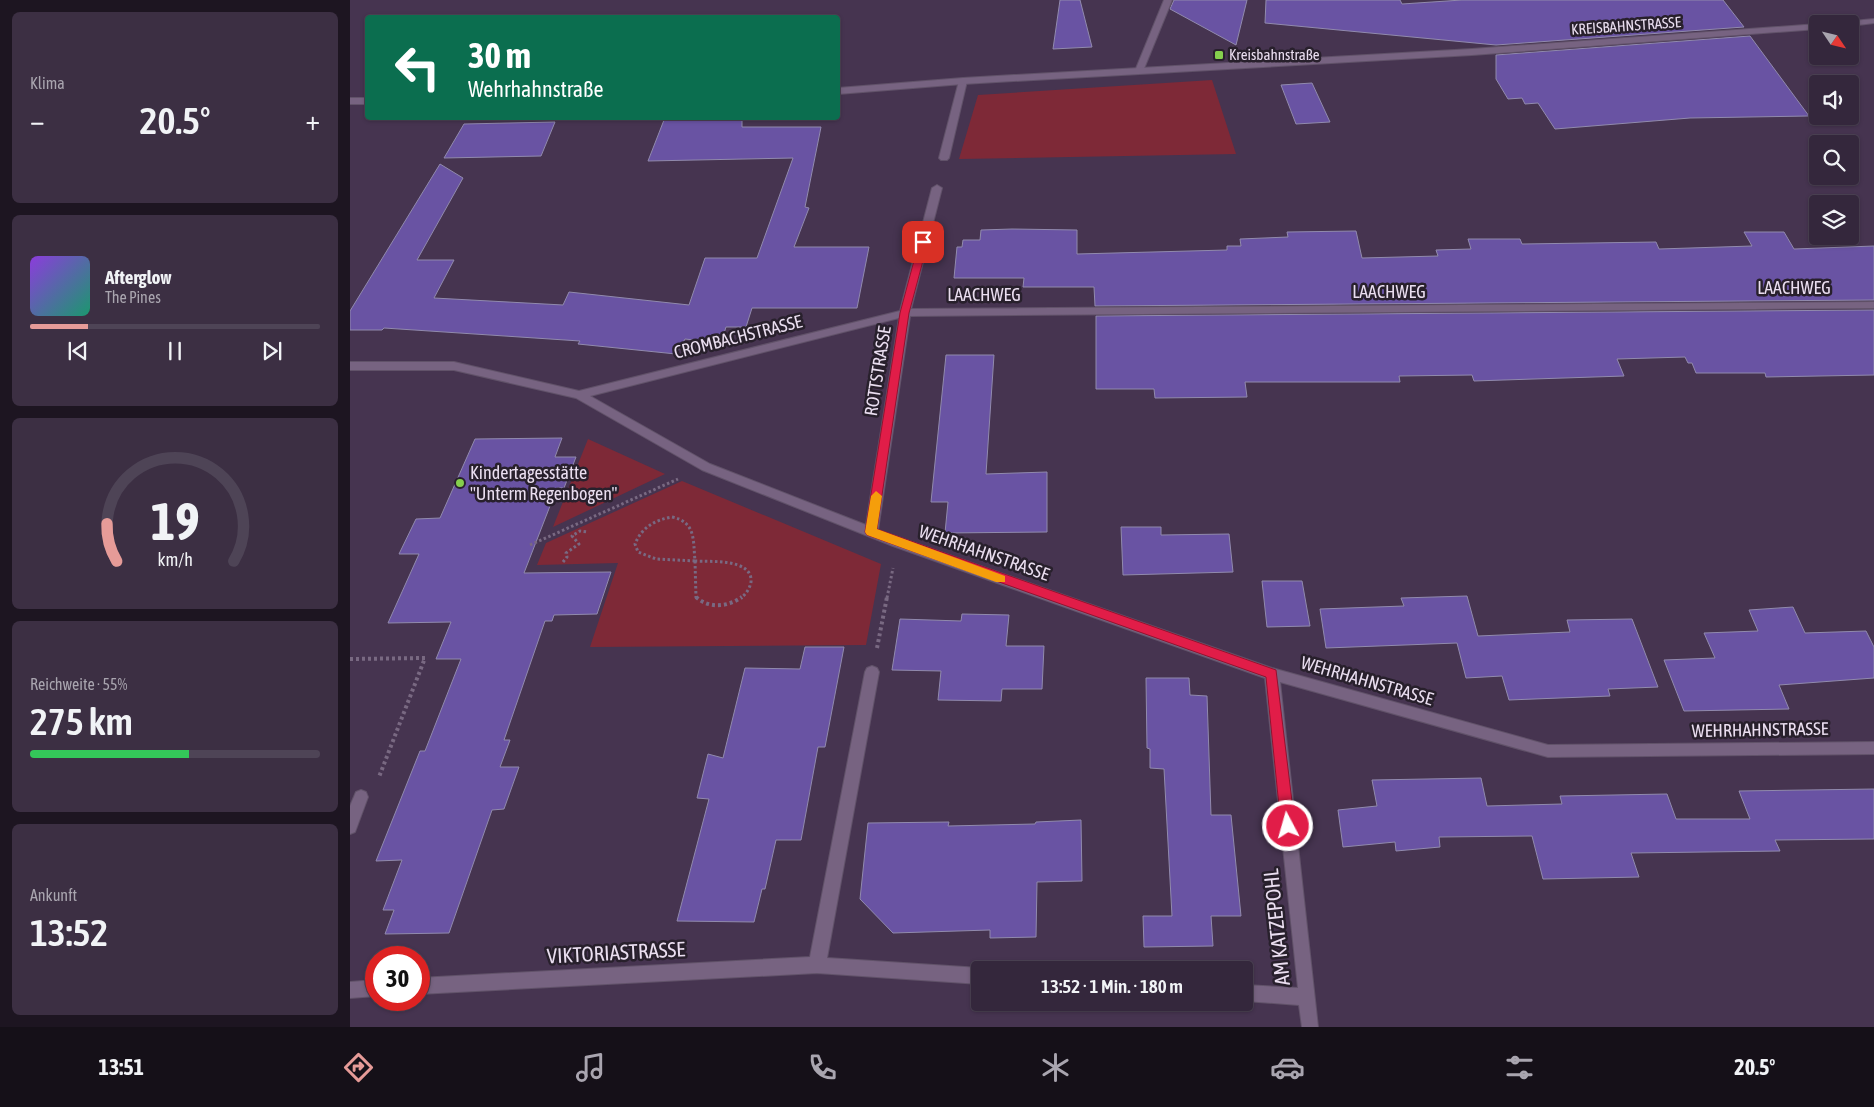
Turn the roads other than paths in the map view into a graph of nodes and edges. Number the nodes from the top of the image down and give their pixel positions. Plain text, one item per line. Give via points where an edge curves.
1 (1168, 0) edge
2 (1874, 21) edge
3 (1859, 22) edge
4 (1809, 27) edge
5 (1139, 71) junction
6 (963, 81) junction
7 (840, 91) edge
8 (365, 100) edge
9 (350, 101) edge
10 (944, 158) dead end
11 (937, 188) dead end
12 (1874, 305) edge
13 (904, 313) junction
14 (350, 366) edge
15 (579, 396) junction
16 (871, 532) junction
17 (872, 672) road end
18 (1272, 674) junction
19 (1874, 748) edge
20 (361, 797) road end
21 (350, 827) edge
22 (817, 965) junction
23 (971, 975) edge
24 (430, 985) edge
25 (365, 989) edge
26 (350, 990) edge
27 (1253, 994) edge
28 (1306, 997) junction
29 (1310, 1027) edge

1 - 5 street
2 - 3 street
4 - 5 street, KREISBAHNSTRASSE via 1472,52
5 - 6 street, KREISBAHNSTRASSE
6 - 7 street, KREISBAHNSTRASSE
6 - 10 street
8 - 9 street
11 - 13 street, ROTTSTRASSE
12 - 13 street, LAACHWEG
13 - 15 street, CROMBACHSTRASSE
13 - 16 street, ROTTSTRASSE
14 - 15 street, CROMBACHSTRASSE via 454,366
15 - 16 street, CROMBACHSTRASSE via 706,467
16 - 18 street, WEHRHAHNSTRASSE
17 - 22 street
18 - 19 street, WEHRHAHNSTRASSE via 1548,751
18 - 28 street, AM KATZEPOHL
20 - 21 street
22 - 23 street, VIKTORIASTRASSE
22 - 24 street, VIKTORIASTRASSE
25 - 26 street
27 - 28 street
28 - 29 street, AM KATZEPOHL

